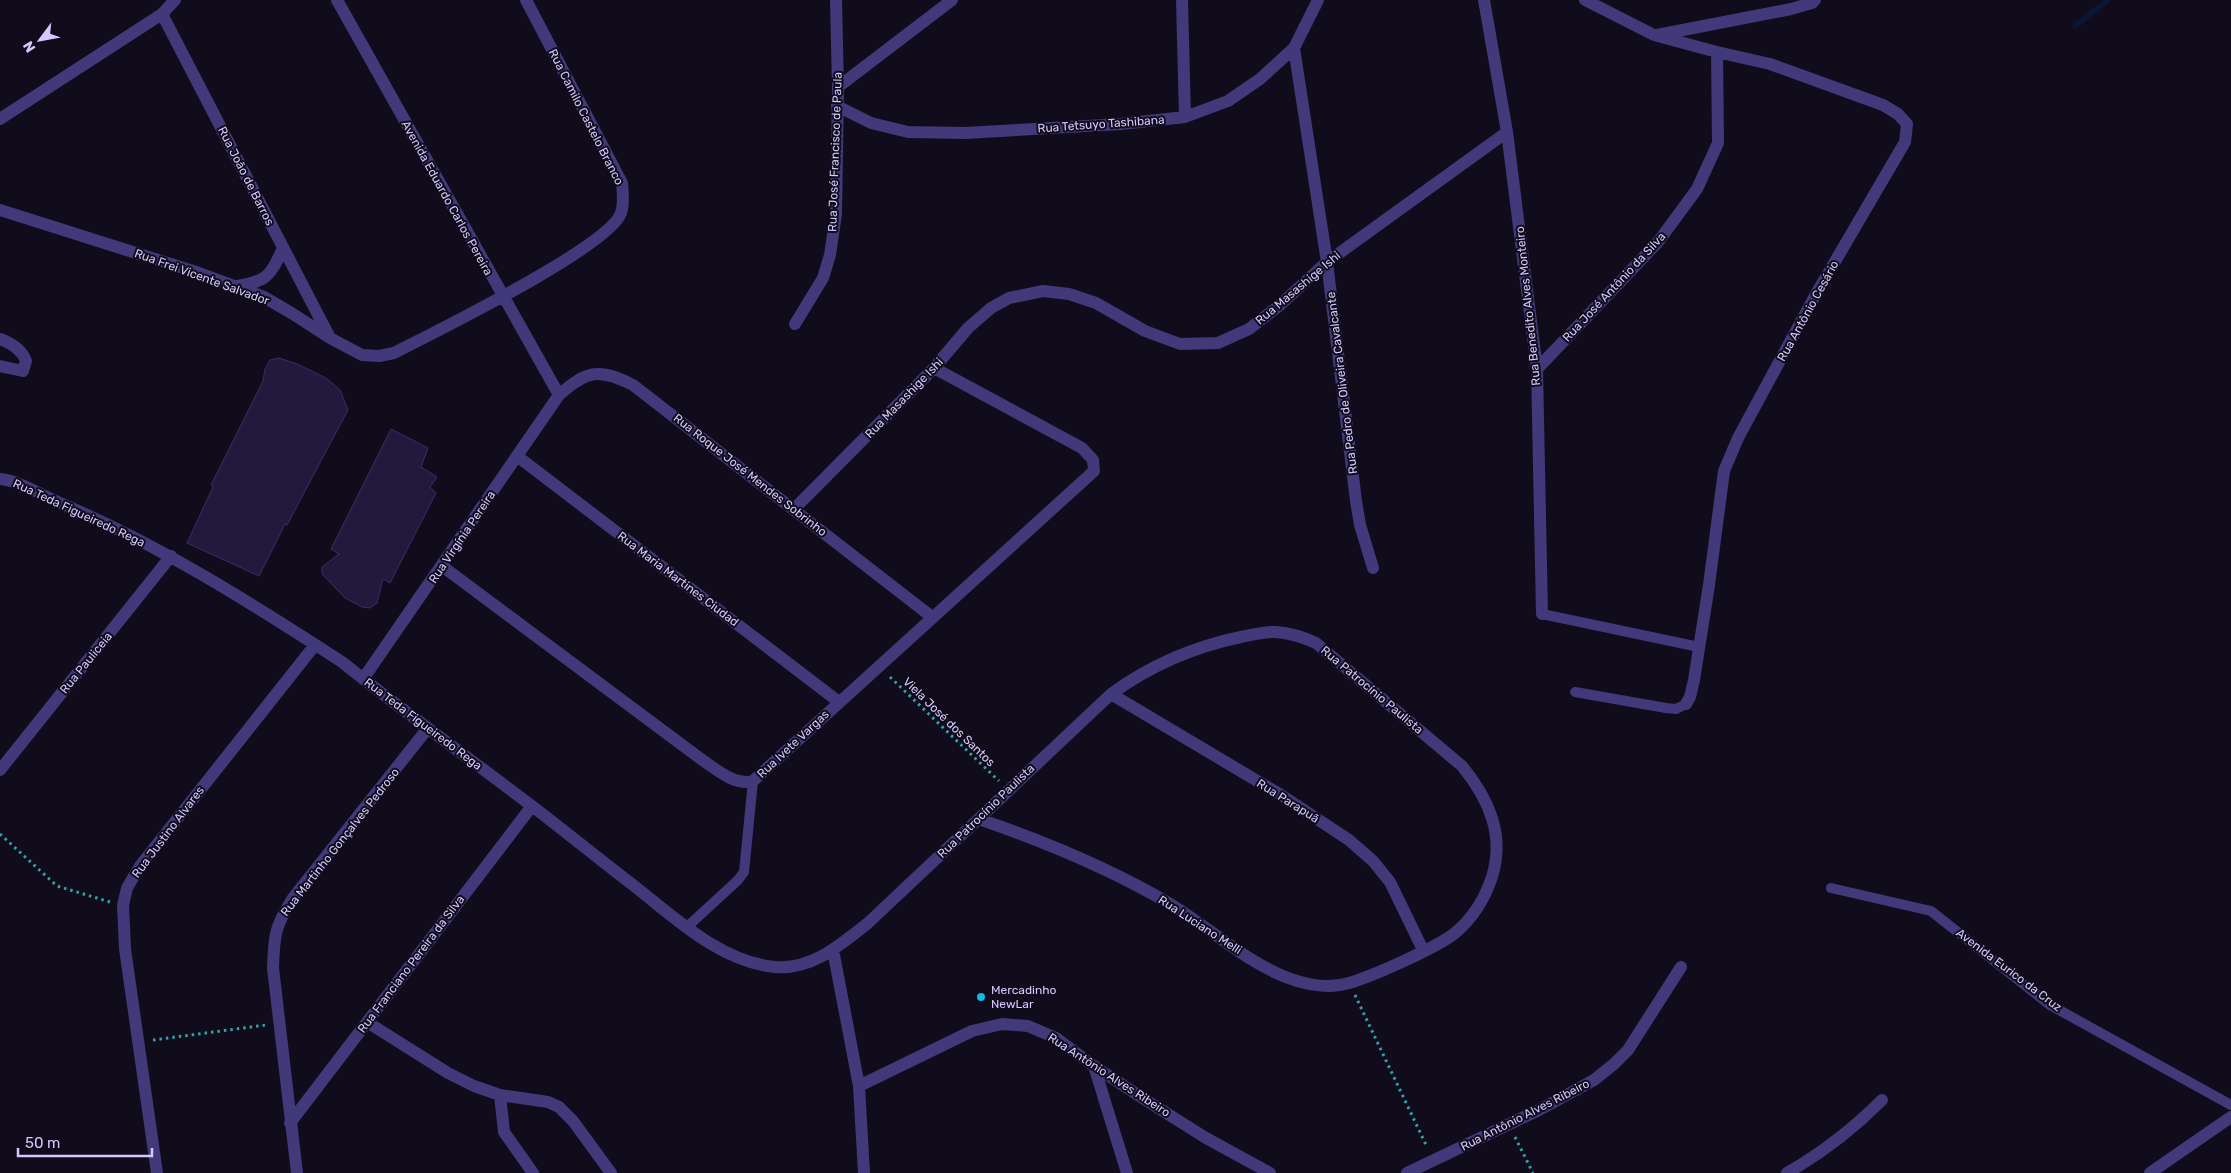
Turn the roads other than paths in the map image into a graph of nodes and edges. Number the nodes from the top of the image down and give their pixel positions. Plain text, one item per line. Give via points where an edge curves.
1 (175, 0) edge
2 (337, 0) edge
3 (526, 0) edge
4 (836, 0) edge
5 (952, 0) edge
6 (1182, 0) edge
7 (1318, 0) edge
8 (1484, 0) edge
9 (1586, 0) edge
10 (1815, 0) edge
11 (162, 14) junction
12 (1654, 35) junction
13 (1294, 48) junction
14 (1717, 52) junction
15 (838, 87) junction
16 (837, 106) junction
17 (1185, 117) junction
18 (0, 119) edge
19 (1507, 132) junction
20 (0, 210) edge
21 (283, 248) junction
22 (1327, 262) junction
23 (235, 287) junction
24 (503, 297) junction
25 (795, 324) dead end
26 (330, 338) junction
27 (0, 339) edge
28 (0, 366) edge
29 (934, 368) junction
30 (1537, 369) junction
31 (559, 395) junction
32 (517, 456) junction
33 (0, 479) edge
34 (794, 509) junction
35 (171, 556) junction
36 (442, 566) junction
37 (1373, 568) dead end
38 (1542, 614) joint
39 (932, 617) junction
40 (315, 645) junction
41 (1699, 647) junction
42 (363, 679) junction
43 (1575, 692) dead end
44 (1111, 694) junction
45 (839, 702) junction
46 (1686, 704) joint
47 (428, 728) junction
48 (0, 770) edge
49 (753, 781) junction
50 (532, 806) junction
51 (980, 819) junction
52 (1831, 888) dead end
53 (687, 927) junction
54 (833, 950) junction
55 (1423, 950) junction
56 (1681, 967) dead end
57 (367, 1022) junction
58 (1094, 1066) junction
59 (859, 1086) junction
60 (500, 1095) junction
61 (1882, 1100) dead end
62 (2231, 1105) edge
63 (2231, 1117) edge
64 (290, 1123) junction
65 (157, 1173) edge
66 (297, 1173) edge
67 (533, 1173) edge
68 (611, 1173) edge
69 (864, 1173) edge
70 (1127, 1173) edge
71 (1270, 1173) edge
72 (1407, 1173) edge
73 (1787, 1173) edge
74 (2150, 1173) edge

1 - 11 street
2 - 24 street, Avenida Eduardo Carlos Pereira
3 - 24 street, Rua Camilo Castelo Branco via 622,183 623,198 621,214 589,244
4 - 15 street, Rua José Francisco de Paula
5 - 15 street
6 - 17 street
7 - 13 street, Rua Tetsuyo Tashibana
8 - 19 street, Rua Benedito Alves Monteiro
9 - 12 street
10 - 12 street via 1791,9
11 - 18 street
11 - 21 street, Rua João de Barros
12 - 14 street
13 - 17 street, Rua Tetsuyo Tashibana via 1260,79 1228,101
13 - 22 street, Rua Pedro de Oliveira Cavalcante
14 - 30 street, Rua José Antônio da Silva via 1718,142 1697,189 1658,242
14 - 41 street, Rua Antônio Cesário via 1770,64 1883,105 1907,124 1905,142 1816,294 1738,438 1724,471
15 - 16 street, Rua José Francisco de Paula
16 - 17 street, Rua Tetsuyo Tashibana via 871,123 908,132 975,132
16 - 25 street, Rua José Francisco de Paula via 836,214 830,255 823,278
19 - 22 street, Rua Masashige Ishi
19 - 30 street, Rua Benedito Alves Monteiro
20 - 23 street, Rua Frei Vicente Salvador
21 - 23 street via 274,268 261,281
21 - 26 street, Rua João de Barros
22 - 29 street, Rua Masashige Ishi via 1249,330 1218,343 1180,344 1145,331 1096,303 1069,294 1043,291 1009,298 991,308 968,328
22 - 37 street, Rua Pedro de Oliveira Cavalcante via 1356,500
23 - 26 street, Rua Frei Vicente Salvador via 264,297
24 - 26 street, Rua Frei Vicente Salvador via 394,353 362,355
24 - 31 street, Avenida Eduardo Carlos Pereira
27 - 28 street via 10,343 26,361 23,371
29 - 34 street, Rua Masashige Ishi
29 - 39 street, Rua Ivete Vargas via 1082,448 1093,460 1094,471
30 - 38 street, Rua Benedito Alves Monteiro
31 - 32 street, Rua Virgínia Pereira
31 - 34 street, Rua Roque José Mendes Sobrinho via 576,380 589,374 601,373 633,385
32 - 36 street, Rua Virgínia Pereira
32 - 45 street, Rua Maria Martines Ciudad
33 - 35 street, Rua Teda Figueiredo Rega via 95,518
34 - 39 street, Rua Roque José Mendes Sobrinho
35 - 40 street, Rua Teda Figueiredo Rega
35 - 48 street, Rua Pauliceia
36 - 42 street, Rua Virgínia Pereira
36 - 49 street, Rua Ivete Vargas via 701,759 736,781
38 - 41 lane
39 - 45 street, Rua Ivete Vargas
40 - 42 street, Rua Teda Figueiredo Rega
40 - 65 street, Rua Justino Alvares via 140,866 127,888 123,905 125,949
41 - 46 street, Rua Antônio Cesário
42 - 47 street, Rua Teda Figueiredo Rega
43 - 46 lane via 1666,708 1676,709
44 - 51 street, Rua Patrocínio Paulista
44 - 55 street, Rua Parapuã via 1281,794 1349,840 1373,861 1390,882
44 - 55 street, Rua Patrocínio Paulista via 1139,674 1173,658 1217,642 1246,636 1273,632 1297,635 1316,643 1330,654 1462,766 1488,803 1497,860 1489,887 1474,914 1454,933
45 - 49 street, Rua Ivete Vargas
47 - 50 street, Rua Teda Figueiredo Rega
47 - 64 street, Rua Martinho Gonçalves Pedroso via 279,920 273,968
49 - 53 lane via 744,872
50 - 53 street, Rua Teda Figueiredo Rega
50 - 57 street, Rua Franciano Pereira da Silva
51 - 54 street, Rua Patrocínio Paulista via 868,923
51 - 55 street, Rua Luciano Melli via 1080,857 1172,905 1262,966 1296,981 1317,986 1349,983
52 - 62 lane, Avenida Eurico da Cruz via 1931,911 2050,1004
53 - 54 street, Rua Teda Figueiredo Rega via 747,961 774,967 810,962
54 - 59 street
56 - 72 street, Rua Antônio Alves Ribeiro via 1638,1036 1614,1064 1571,1094
57 - 60 street via 448,1073
57 - 64 street, Rua Franciano Pereira da Silva
58 - 59 street, Rua Antônio Alves Ribeiro via 1056,1038 1028,1026 1002,1024 972,1031
58 - 70 street
58 - 71 street, Rua Antônio Alves Ribeiro via 1206,1138
59 - 69 street
60 - 67 street via 504,1132
60 - 68 street via 548,1102 559,1107
61 - 73 street via 1835,1142
63 - 74 street
64 - 66 street, Rua Martinho Gonçalves Pedroso

